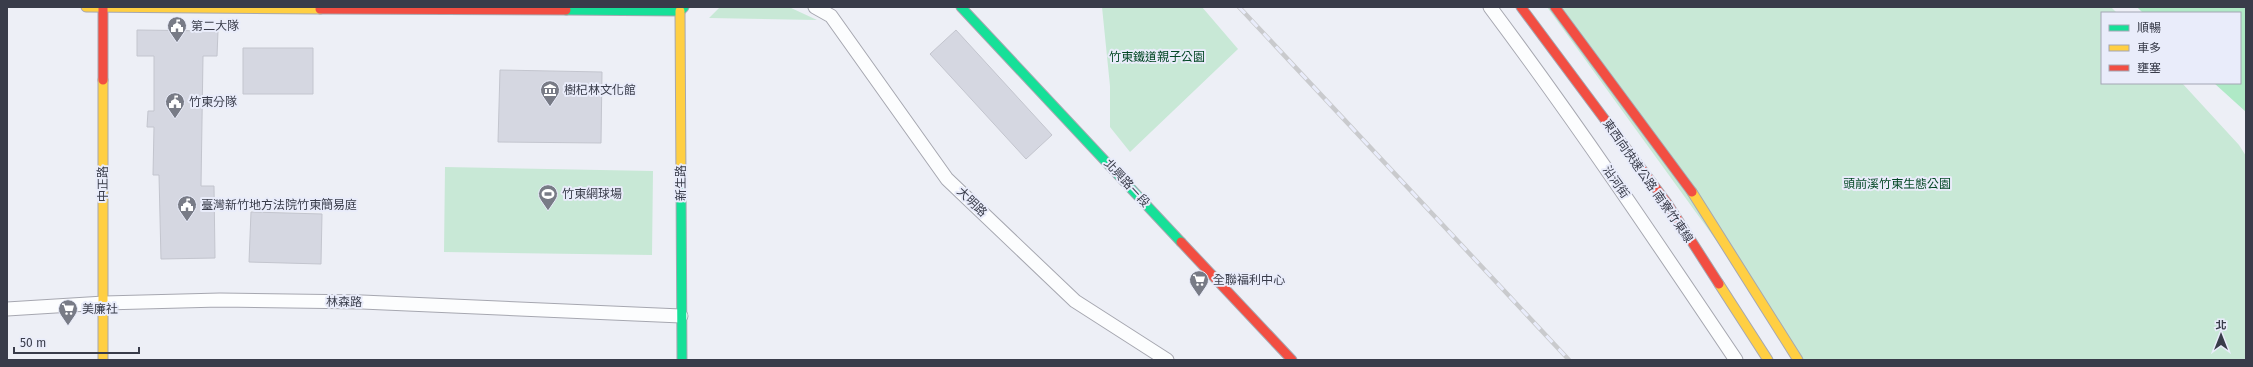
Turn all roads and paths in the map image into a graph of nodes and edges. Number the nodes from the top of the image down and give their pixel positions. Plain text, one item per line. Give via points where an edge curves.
1 (86, 7) edge
2 (103, 7) edge
3 (815, 7) edge
4 (961, 7) edge
5 (1490, 7) edge
6 (1521, 7) edge
7 (1555, 7) edge
8 (401, 8) edge
9 (680, 8) edge
10 (104, 303) junction
11 (7, 309) edge
12 (681, 316) junction
13 (103, 360) edge
14 (682, 360) edge
15 (1167, 360) edge
16 (1292, 360) edge
17 (1736, 360) edge
18 (1768, 360) edge
19 (1798, 360) edge

1 - 2 main road
2 - 8 main road
2 - 10 main road, 中正路
3 - 15 street, 大明路 via 831,16 947,179 1075,301
4 - 16 main road, 北興路ㄧ段
5 - 17 street, 沿河街 via 1642,220
6 - 18 main road, 東西向快速公路 南寮竹東線 via 1667,202
7 - 19 main road via 1687,184
8 - 9 main road
9 - 12 main road, 新生路
10 - 11 street, 林森路
10 - 12 street, 林森路 via 220,300 362,302
10 - 13 main road, 中正路
12 - 14 main road, 新生路

